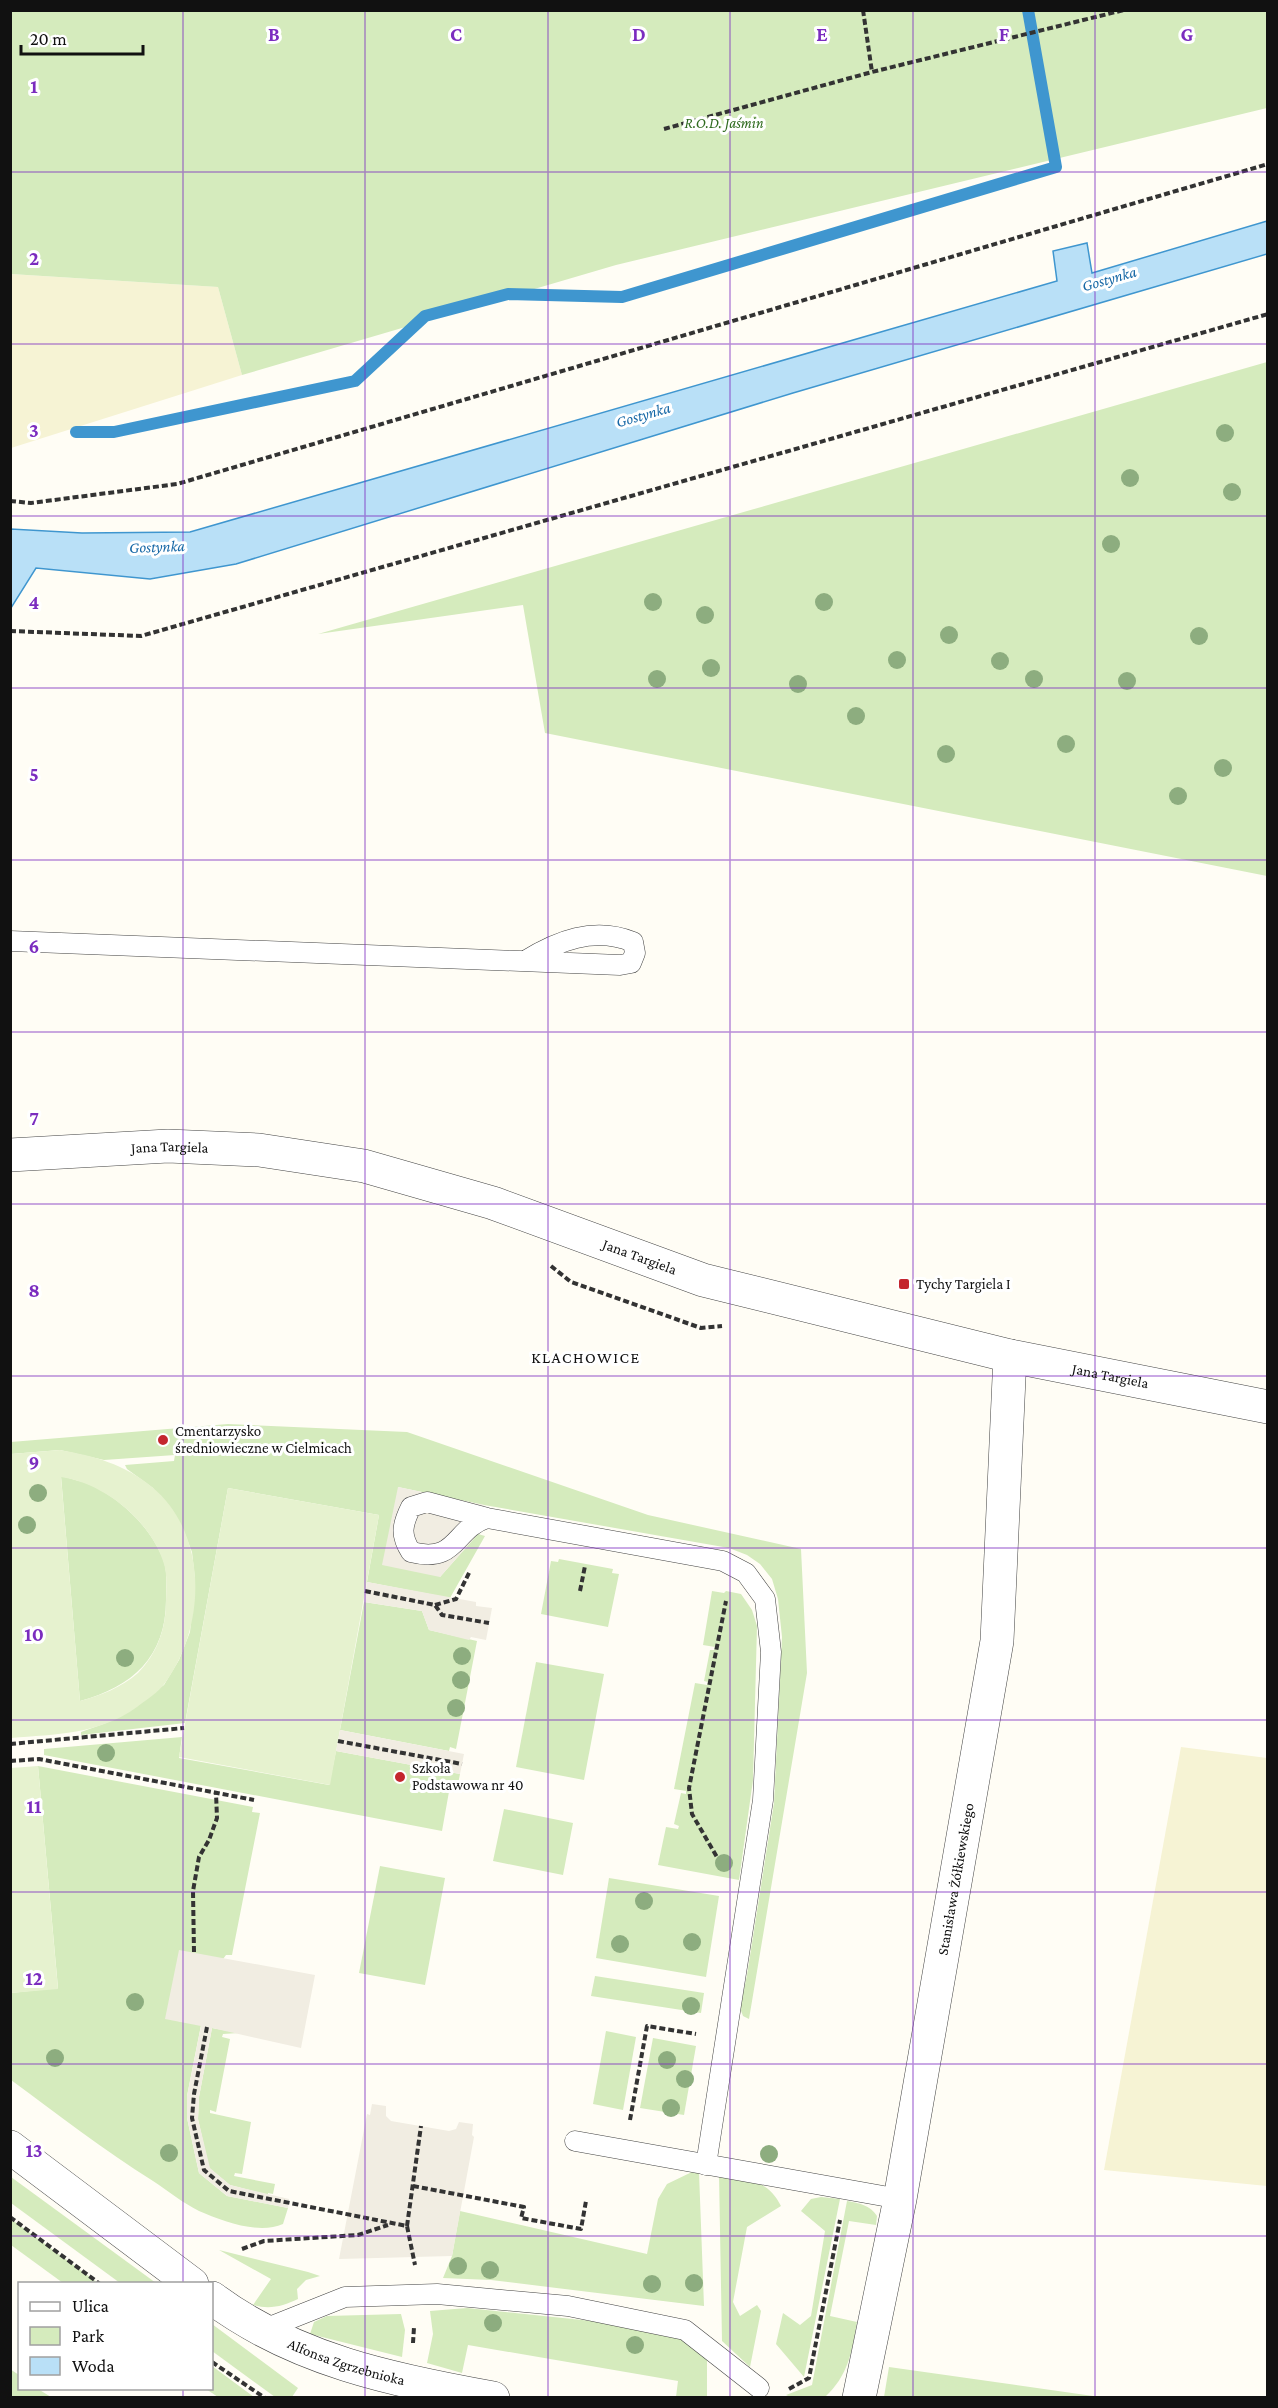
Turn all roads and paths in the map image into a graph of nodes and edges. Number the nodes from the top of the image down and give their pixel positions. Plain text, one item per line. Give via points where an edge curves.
1 (863, 10) edge
2 (1124, 10) edge
3 (872, 72) junction
4 (664, 129) dead end
5 (1268, 164) edge
6 (1268, 314) edge
7 (10, 501) edge
8 (10, 631) edge
9 (10, 941) edge
10 (525, 961) dead end
11 (10, 1155) edge
12 (545, 1262) dead end
13 (725, 1325) dead end
14 (1010, 1356) junction
15 (1268, 1407) edge
16 (487, 1518) dead end
17 (476, 1562) dead end
18 (585, 1563) dead end
19 (580, 1591) dead end
20 (365, 1592) dead end
21 (728, 1593) dead end
22 (435, 1605) junction
23 (489, 1623) dead end
24 (184, 1728) dead end
25 (338, 1741) dead end
26 (10, 1744) edge
27 (10, 1761) edge
28 (462, 1764) dead end
29 (216, 1792) junction
30 (254, 1800) dead end
31 (724, 1870) dead end
32 (194, 1952) dead end
33 (207, 2027) dead end
34 (702, 2035) dead end
35 (421, 2127) dead end
36 (629, 2127) dead end
37 (575, 2141) dead end
38 (10, 2147) edge
39 (706, 2165) junction
40 (413, 2186) junction
41 (861, 2193) junction
42 (900, 2199) junction
43 (586, 2201) dead end
44 (10, 2217) edge
45 (390, 2224) junction
46 (407, 2226) junction
47 (242, 2249) dead end
48 (99, 2282) edge
49 (191, 2282) edge
50 (416, 2294) junction
51 (213, 2299) edge
52 (262, 2330) junction
53 (213, 2363) edge
54 (410, 2383) junction
55 (759, 2388) joint
56 (265, 2397) edge
57 (493, 2397) edge
58 (859, 2397) edge

1 - 3 path
2 - 3 path
3 - 4 path
5 - 7 path via 177,484 31,503
6 - 8 path via 141,636
9 - 10 lane
11 - 14 street, Jana Targiela via 180,1147 259,1150 364,1167 493,1203 703,1280
12 - 13 path via 572,1282 701,1328
14 - 15 street, Jana Targiela
14 - 42 street, Stanisława Żółkiewskiego via 997,1641
16 - 39 lane via 723,1561 746,1573 765,1599 771,1652 763,1800
17 - 22 path via 456,1599
18 - 19 path
20 - 22 path
21 - 31 path via 690,1788 692,1814
22 - 23 path via 442,1615
24 - 26 path
25 - 28 path
27 - 29 path via 39,1759
29 - 30 path
29 - 32 path via 217,1818 199,1857 193,1891
33 - 45 path via 192,2118 204,2170 229,2191
34 - 36 path via 646,2026
35 - 40 path
37 - 39 lane
38 - 49 street
39 - 41 lane
40 - 43 path via 524,2207 521,2218 581,2229
40 - 46 path
41 - 42 lane
41 - 55 path via 844,2200 809,2378 784,2391
42 - 58 street, Stanisława Żółkiewskiego
44 - 48 path
45 - 46 path
45 - 47 path via 358,2235 264,2241
46 - 50 path via 417,2275
50 - 52 lane via 345,2297
50 - 54 path
50 - 55 lane via 568,2306 685,2330
51 - 52 street, Alfonsa Zgrzebnioka via 239,2319
52 - 54 street, Alfonsa Zgrzebnioka via 311,2354
53 - 56 path
54 - 57 street, Alfonsa Zgrzebnioka

